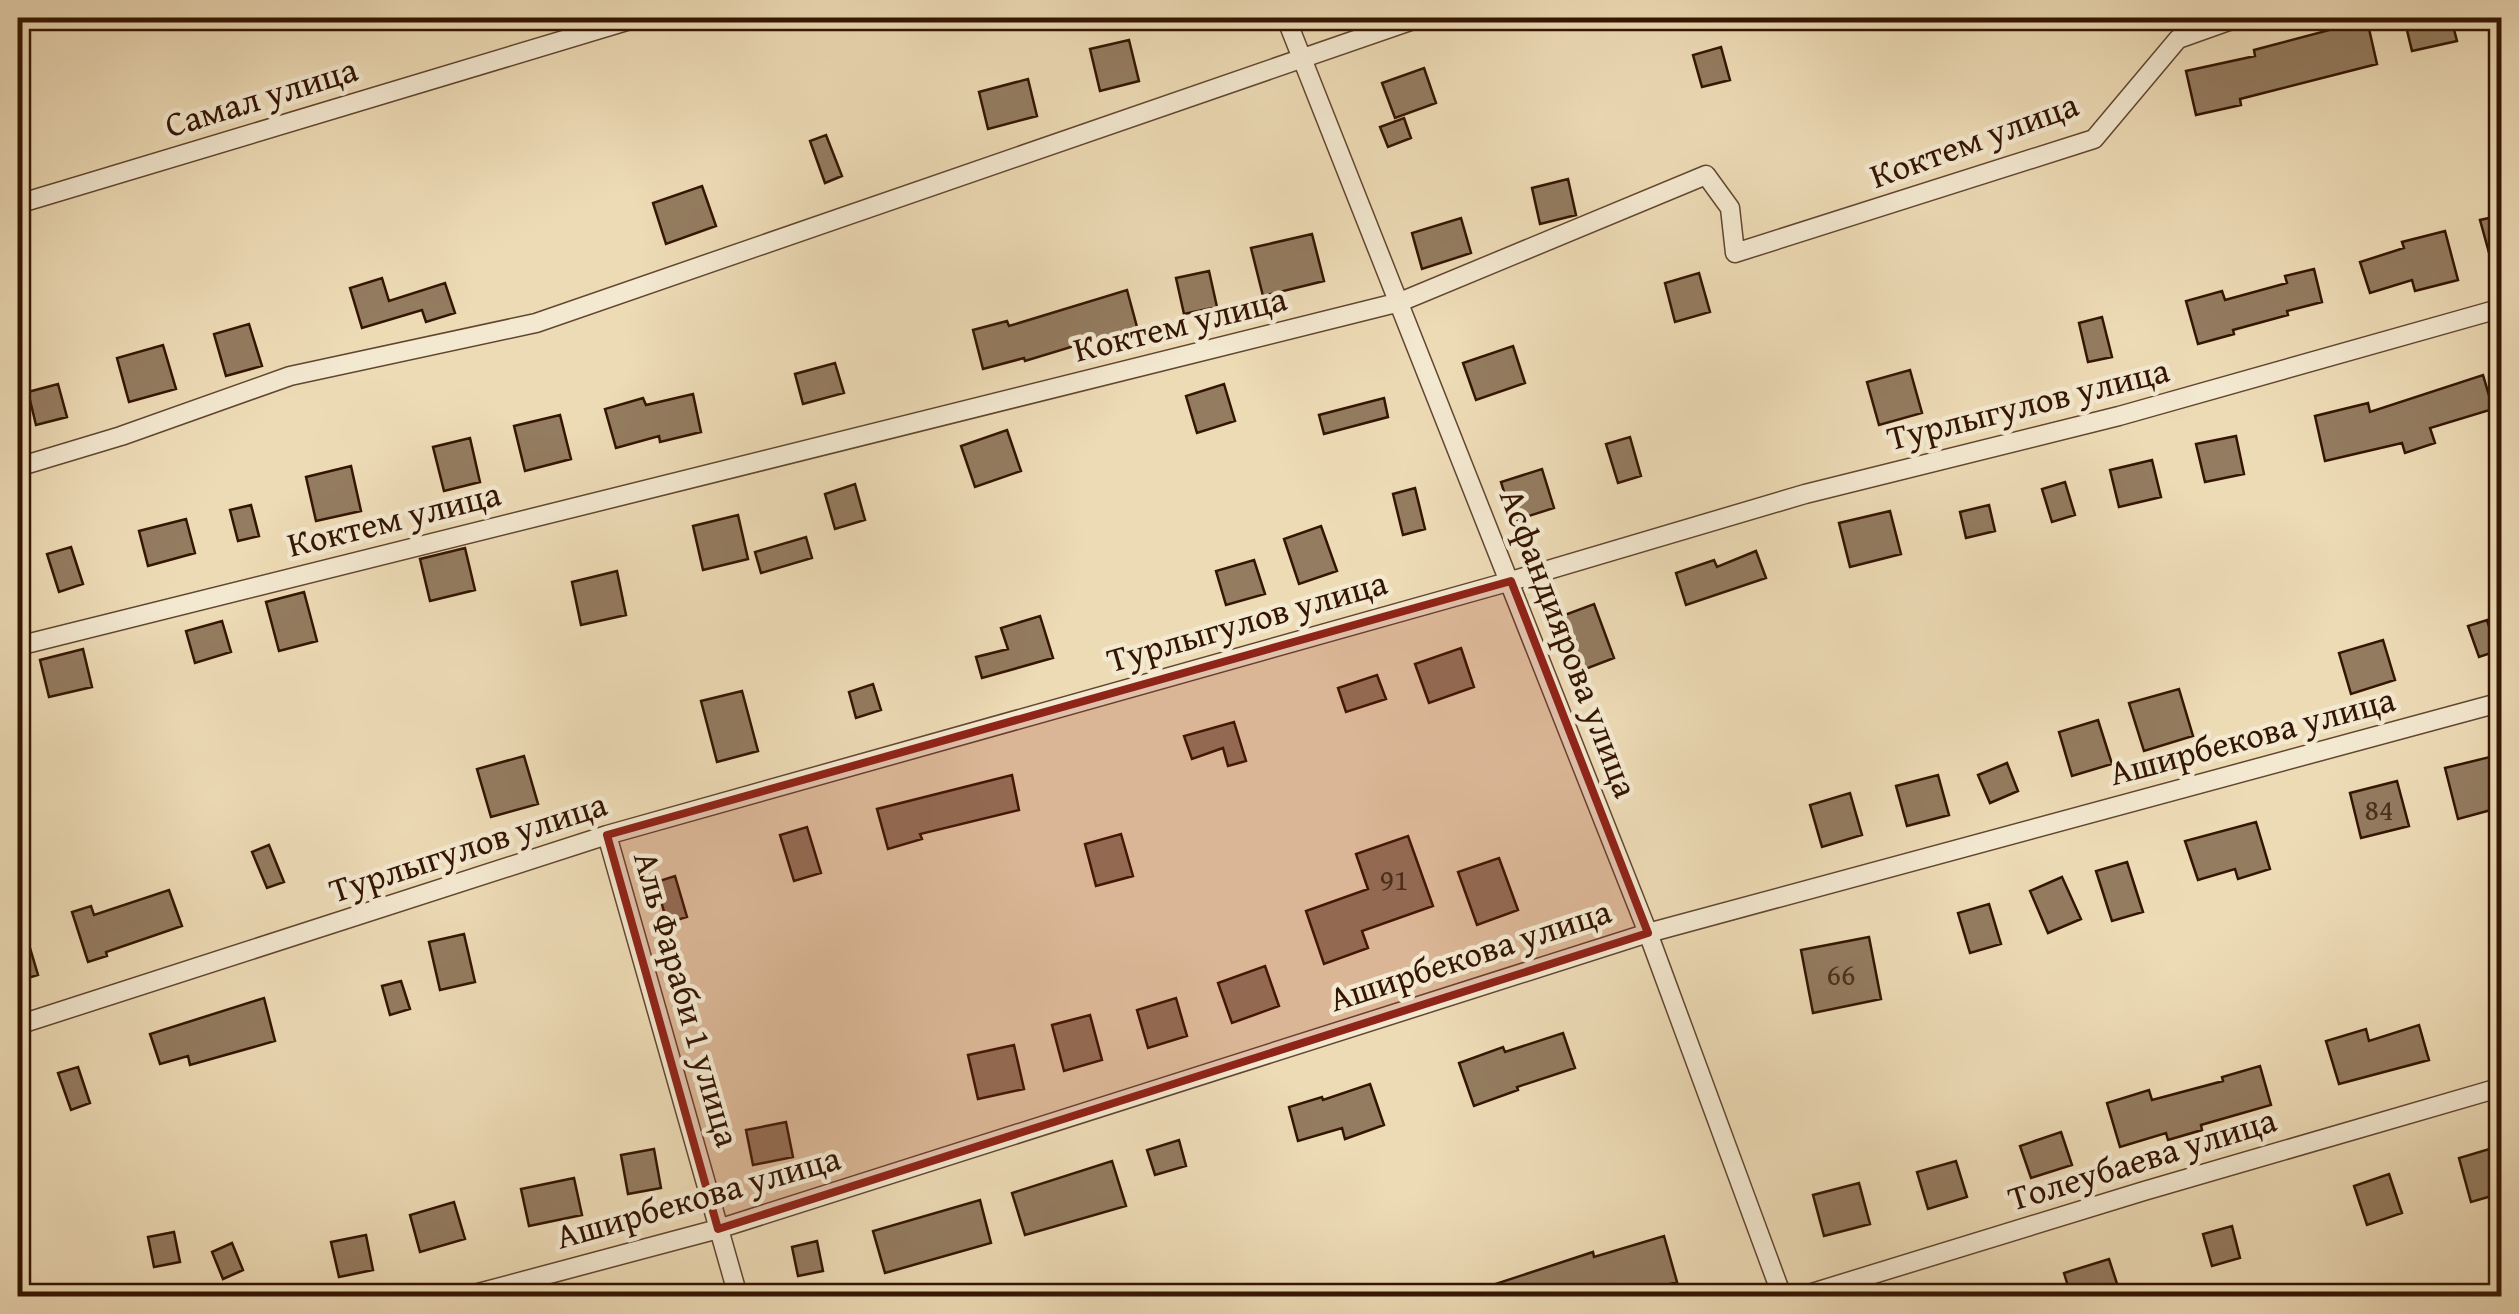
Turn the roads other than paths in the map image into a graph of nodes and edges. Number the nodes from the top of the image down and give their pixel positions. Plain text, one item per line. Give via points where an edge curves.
1 (637, 18) edge
2 (1286, 18) edge
3 (1419, 18) edge
4 (2237, 18) edge
5 (1303, 60) junction
6 (18, 204) edge
7 (1400, 302) junction
8 (2502, 308) edge
9 (18, 466) edge
10 (1511, 581) junction
11 (18, 646) edge
12 (2502, 702) edge
13 (607, 835) junction
14 (1648, 933) junction
15 (18, 1025) edge
16 (2502, 1087) edge
17 (718, 1229) junction
18 (467, 1296) edge
19 (738, 1296) edge
20 (1782, 1296) edge
21 (1802, 1296) edge

1 - 6 street, Самал улица
2 - 5 street, Асфандиярова улица
3 - 5 street
4 - 7 street, Коктем улица via 2178,38 2094,139 1736,253 1730,208 1706,175
5 - 7 street, Асфандиярова улица
5 - 9 street via 536,323 290,376
7 - 10 street, Асфандиярова улица
7 - 11 street, Коктем улица
8 - 10 street, Турлыгулов улица via 2119,416 1806,494
10 - 13 street, Турлыгулов улица
10 - 14 street, Асфандиярова улица
12 - 14 street, Аширбекова улица
13 - 15 street, Турлыгулов улица
13 - 17 street, Аль Фараби 1 улица
14 - 17 street, Аширбекова улица
14 - 20 street, Асфандиярова улица
16 - 21 street, Толеубаева улица
17 - 18 street, Аширбекова улица
17 - 19 street, Аль Фараби 1 улица

